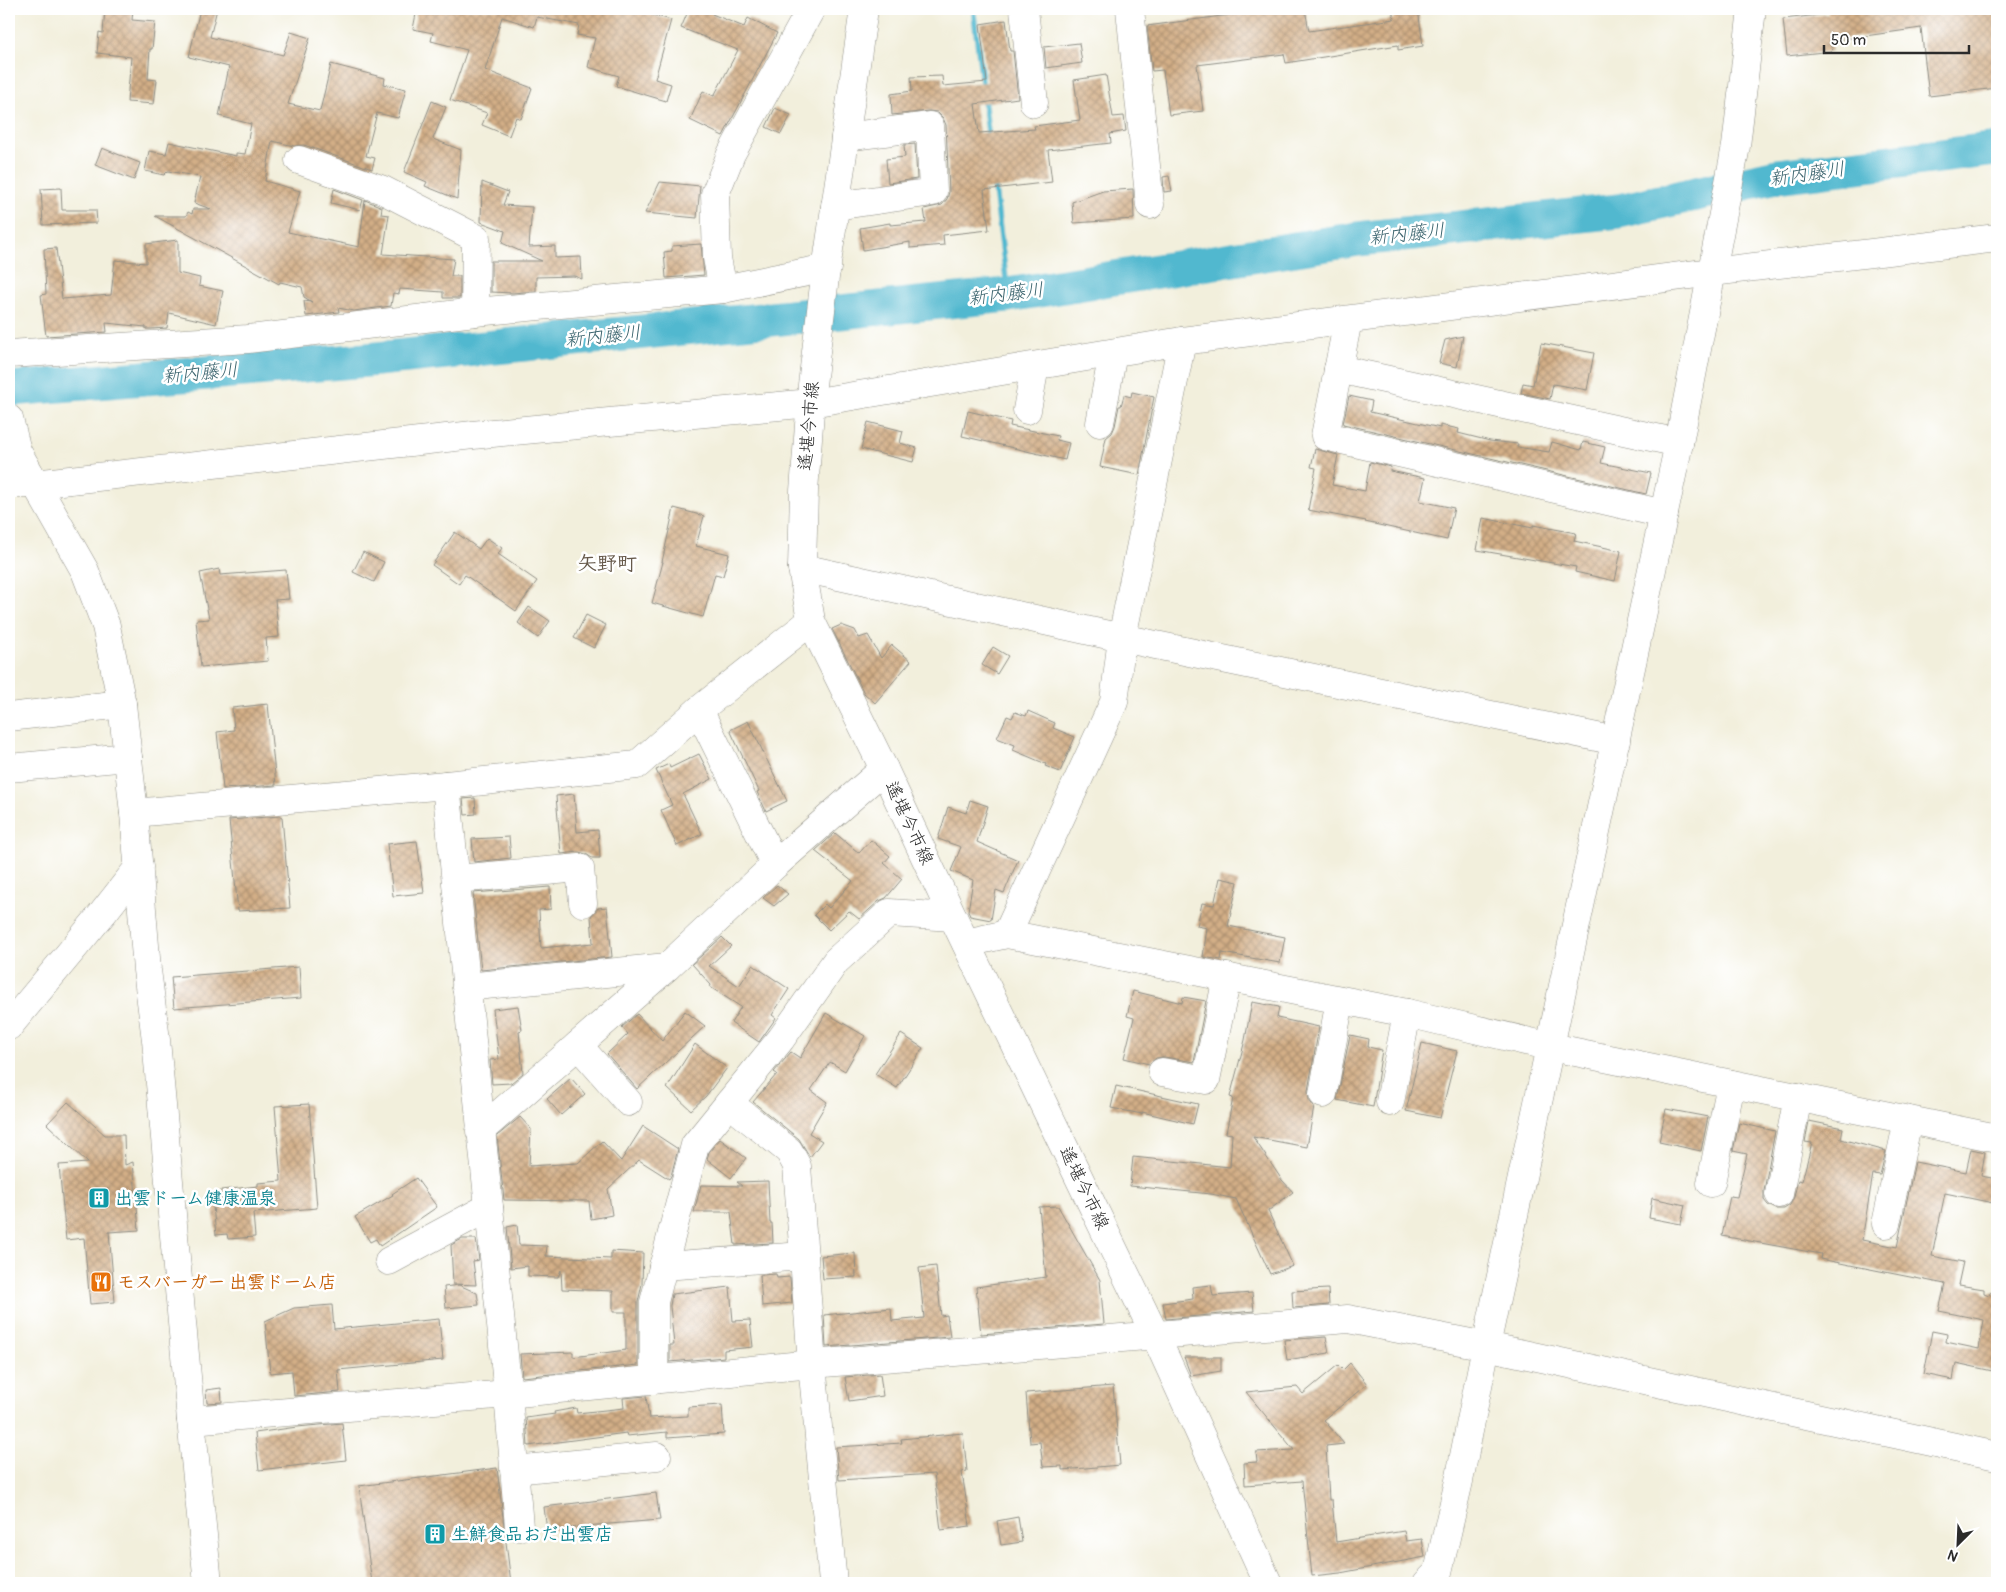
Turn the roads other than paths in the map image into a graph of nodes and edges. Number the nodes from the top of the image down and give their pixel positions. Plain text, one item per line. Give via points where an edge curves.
1 (811, 9) edge
2 (864, 9) edge
3 (1024, 9) edge
4 (1130, 9) edge
5 (1752, 9) edge
6 (1034, 104) dead end
7 (845, 136) junction
8 (299, 160) dead end
9 (1150, 205) dead end
10 (835, 206) junction
11 (1997, 238) edge
12 (1713, 263) junction
13 (826, 273) junction
14 (723, 289) junction
15 (475, 312) junction
16 (1348, 320) junction
17 (1182, 342) junction
18 (1113, 353) junction
19 (9, 354) edge
20 (1035, 366) junction
21 (1338, 369) junction
22 (812, 394) junction
23 (1027, 410) dead end
24 (9, 419) edge
25 (1100, 423) dead end
26 (1679, 443) junction
27 (22, 484) edge
28 (1664, 514) junction
29 (802, 568) junction
30 (810, 621) junction
31 (1122, 638) junction
32 (122, 704) junction
33 (699, 710) junction
34 (9, 717) edge
35 (1616, 741) junction
36 (128, 757) junction
37 (9, 768) edge
38 (884, 769) junction
39 (446, 785) junction
40 (134, 813) junction
41 (774, 865) junction
42 (139, 867) junction
43 (456, 879) junction
44 (583, 903) dead end
45 (953, 917) junction
46 (1008, 934) junction
47 (966, 943) junction
48 (667, 967) junction
49 (1227, 977) junction
50 (466, 987) junction
51 (1340, 1000) junction
52 (1407, 1013) junction
53 (9, 1026) edge
54 (578, 1045) junction
55 (1550, 1047) junction
56 (1162, 1072) dead end
57 (1731, 1084) junction
58 (1323, 1094) dead end
59 (1798, 1097) junction
60 (628, 1102) dead end
61 (1390, 1102) dead end
62 (729, 1103) junction
63 (1908, 1120) junction
64 (480, 1131) junction
65 (1997, 1138) edge
66 (1711, 1183) dead end
67 (1779, 1194) dead end
68 (489, 1207) junction
69 (1886, 1224) dead end
70 (804, 1256) junction
71 (389, 1261) dead end
72 (663, 1266) junction
73 (1155, 1335) junction
74 (1486, 1346) junction
75 (812, 1364) junction
76 (654, 1380) junction
77 (508, 1394) junction
78 (191, 1420) junction
79 (657, 1456) dead end
80 (1997, 1456) edge
81 (514, 1470) junction
82 (520, 1527) dead end
83 (208, 1583) edge
84 (833, 1583) edge
85 (1268, 1583) edge
86 (1427, 1583) edge

1 - 14 street via 731,154 716,194 717,258
2 - 7 street, 遙堪今市線
3 - 6 street
4 - 9 street
5 - 12 street via 1736,146
7 - 10 street, 遙堪今市線
7 - 10 street via 930,126 933,192
8 - 15 street via 383,190 476,238
10 - 13 street, 遙堪今市線
11 - 12 street
12 - 16 street
12 - 26 street
13 - 14 street
13 - 22 street, 遙堪今市線
14 - 15 street
15 - 19 street via 248,339
16 - 17 street
16 - 21 street
17 - 18 street
17 - 31 street
18 - 20 street
18 - 25 street
20 - 22 street
20 - 23 street
21 - 26 street
21 - 28 street via 1325,436
22 - 27 street
22 - 29 street, 遙堪今市線
24 - 27 street
26 - 28 street
27 - 32 street via 85,571 106,626
28 - 35 street
29 - 30 street, 遙堪今市線
29 - 31 street
30 - 33 street
30 - 38 street, 遙堪今市線
31 - 35 street
31 - 46 street via 1114,702
32 - 34 street
32 - 36 street
33 - 39 street via 637,765
33 - 41 street
35 - 55 street
36 - 37 street
36 - 40 street
38 - 41 street
38 - 45 street, 遙堪今市線
39 - 40 street
39 - 43 street
40 - 42 street
41 - 48 street
42 - 53 street
42 - 78 street
43 - 44 street via 580,868
43 - 50 street
45 - 47 street, 遙堪今市線
45 - 62 street via 889,913 836,961 781,1039
46 - 47 street
46 - 49 street
47 - 73 street, 遙堪今市線
48 - 50 street
48 - 54 street
49 - 51 street
49 - 56 street via 1206,1080
50 - 64 street
51 - 52 street
51 - 58 street
52 - 55 street
52 - 61 street
54 - 60 street
54 - 64 street
55 - 57 street
55 - 74 street
57 - 59 street
57 - 66 street
59 - 63 street
59 - 67 street
62 - 70 street via 789,1151 797,1166
62 - 72 street via 695,1145
63 - 65 street
63 - 69 street
64 - 68 street
68 - 71 street
68 - 77 street
70 - 72 street
70 - 75 street
72 - 76 street via 654,1302
73 - 74 street via 1348,1319
73 - 75 street
73 - 85 street, 遙堪今市線
74 - 80 street
74 - 86 street via 1438,1572
75 - 76 street
75 - 84 street
76 - 77 street
77 - 78 street
77 - 81 street
78 - 83 street
79 - 81 street
81 - 82 street

